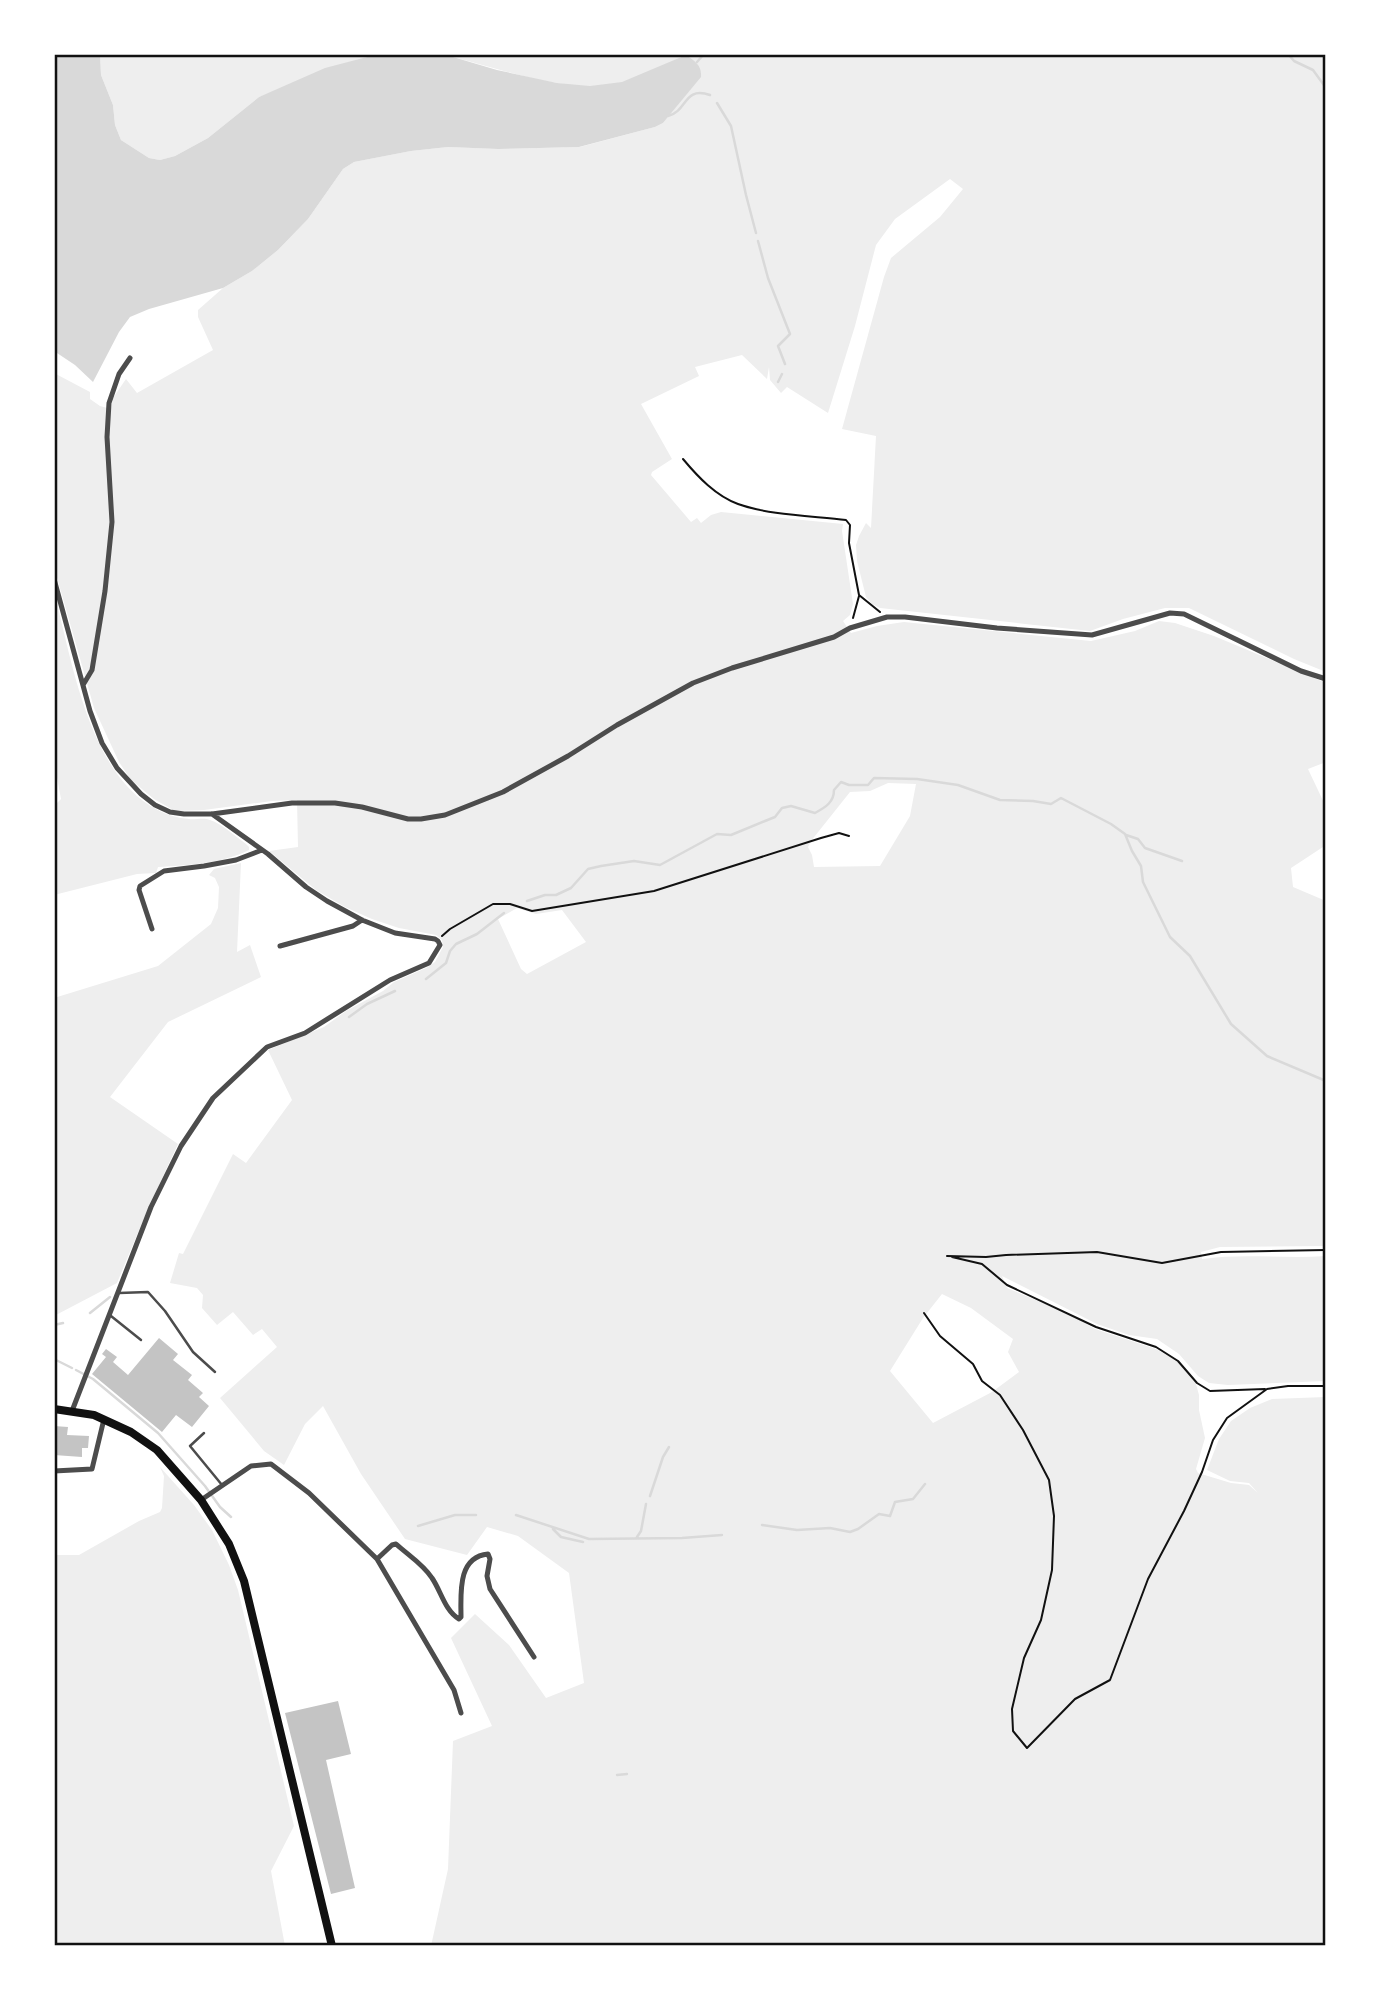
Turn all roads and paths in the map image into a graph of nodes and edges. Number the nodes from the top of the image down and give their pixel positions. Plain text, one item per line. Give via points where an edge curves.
1 (130, 358) dead end
2 (683, 459) dead end
3 (54, 579) edge
4 (859, 595) junction
5 (887, 617) junction
6 (850, 628) junction
7 (1326, 679) edge
8 (83, 684) junction
9 (212, 814) junction
10 (849, 836) dead end
11 (262, 850) junction
12 (362, 920) junction
13 (152, 929) dead end
14 (438, 941) junction
15 (280, 947) dead end
16 (1326, 1250) edge
17 (986, 1257) junction
18 (982, 1264) junction
19 (118, 1293) junction
20 (924, 1313) dead end
21 (110, 1314) junction
22 (141, 1340) dead end
23 (215, 1372) dead end
24 (1326, 1386) edge
25 (1267, 1389) junction
26 (54, 1409) edge
27 (72, 1411) junction
28 (104, 1419) junction
29 (204, 1433) dead end
30 (54, 1471) edge
31 (222, 1485) junction
32 (204, 1498) junction
33 (377, 1559) junction
34 (534, 1657) dead end
35 (461, 1713) dead end
36 (332, 1946) edge

1 - 8 street via 108,403 110,536 92,670
2 - 4 path via 699,478 736,503 846,520
3 - 8 street
4 - 5 path
4 - 6 path
5 - 6 street
5 - 7 street via 1092,635 1170,613 1184,614
6 - 9 street via 693,683 503,792 444,815 408,818 335,803 292,803
8 - 9 street via 102,743 128,781 170,812
9 - 11 street
10 - 14 path via 839,833 821,838 654,891 532,911 493,904
11 - 12 street via 306,887
11 - 13 street via 236,860 164,871 140,886
12 - 14 street via 395,933
12 - 15 street
14 - 19 street via 429,963 390,980 305,1033 267,1047 213,1098 181,1146 157,1195
16 - 17 path via 1221,1252 1162,1263 1097,1252
17 - 18 path
17 - 18 path via 947,1255
18 - 25 path via 1007,1284 1097,1326 1156,1347 1210,1391
19 - 21 street
19 - 23 lane via 148,1292 193,1352
20 - 25 path via 940,1336 1000,1395 1049,1480 1054,1516 1052,1570 1012,1709 1013,1731 1027,1748 1075,1699 1110,1680 1148,1579 1184,1511 1213,1440 1227,1418
21 - 22 lane
21 - 27 street
24 - 25 path
26 - 27 main road
27 - 28 main road
28 - 30 street via 92,1469
28 - 32 main road via 157,1450
29 - 31 lane via 190,1446
31 - 32 street
31 - 33 street via 251,1466 271,1464 309,1493
32 - 36 main road via 244,1581
33 - 34 street via 396,1544 424,1567 450,1612 459,1619 464,1572 480,1555 488,1554 490,1589
33 - 35 street via 454,1690

